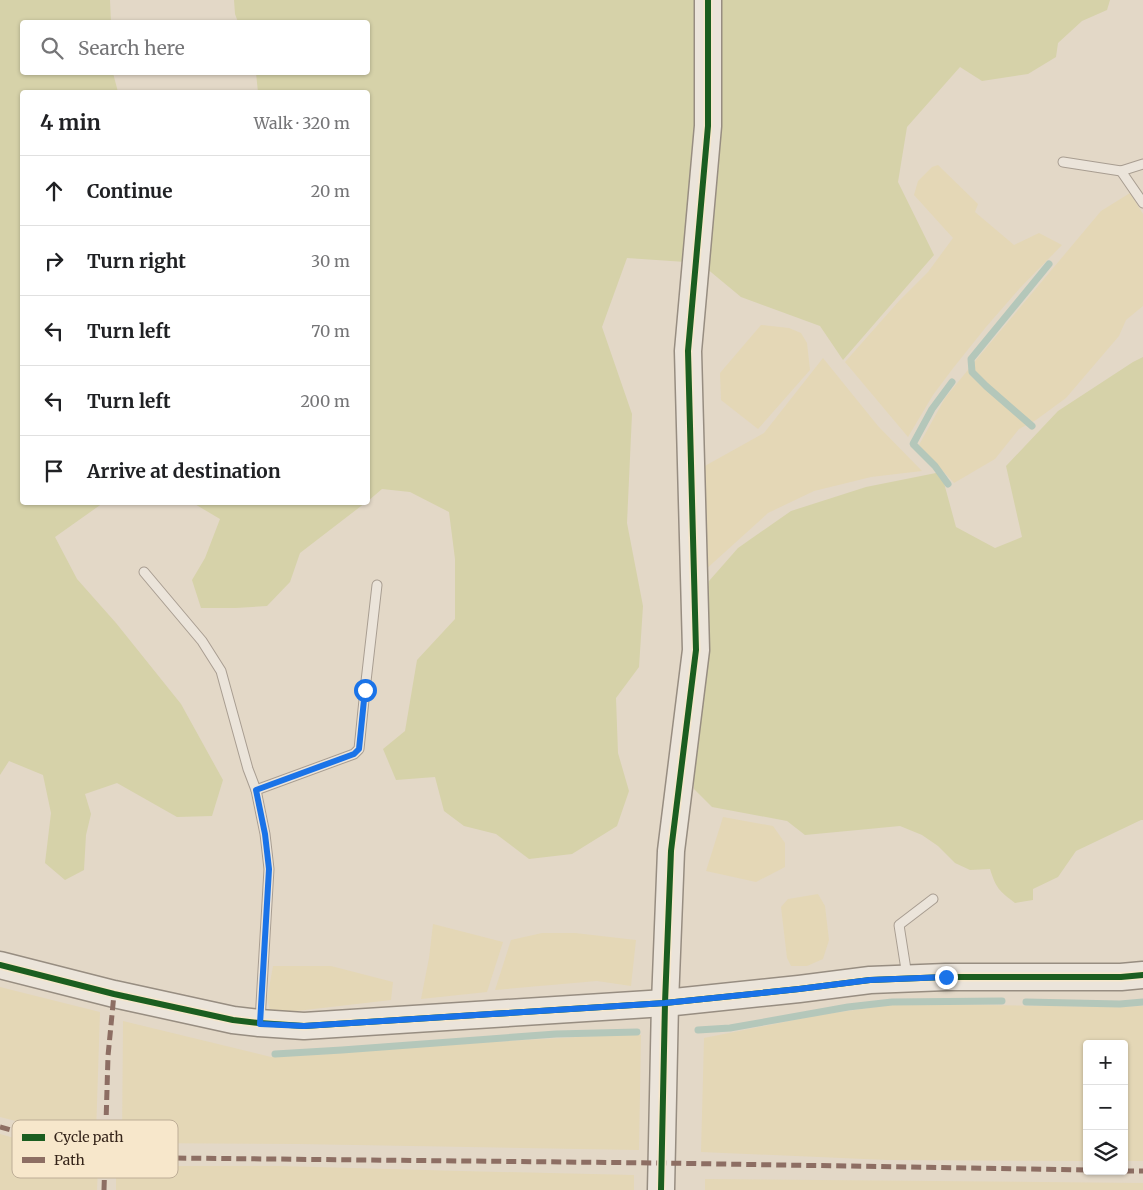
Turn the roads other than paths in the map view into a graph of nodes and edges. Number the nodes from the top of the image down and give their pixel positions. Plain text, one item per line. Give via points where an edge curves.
1 (708, 0) edge
2 (1063, 162) dead end
3 (1143, 164) edge
4 (1121, 172) junction
5 (1143, 203) edge
6 (144, 572) dead end
7 (377, 585) dead end
8 (256, 790) junction
9 (933, 899) dead end
10 (0, 965) edge
11 (1143, 975) edge
12 (908, 979) junction
13 (665, 1003) junction
14 (260, 1024) junction
15 (661, 1190) edge

1 - 13 street via 708,126 688,351 696,650 671,851
2 - 4 lane
3 - 4 lane
4 - 5 lane
6 - 8 lane via 202,641 221,671
7 - 8 lane via 359,749 354,754
8 - 14 lane via 269,869
9 - 12 lane via 899,925
10 - 14 street via 114,994
11 - 12 street via 1121,978
12 - 13 street via 870,980
13 - 14 street via 304,1026
13 - 15 street

